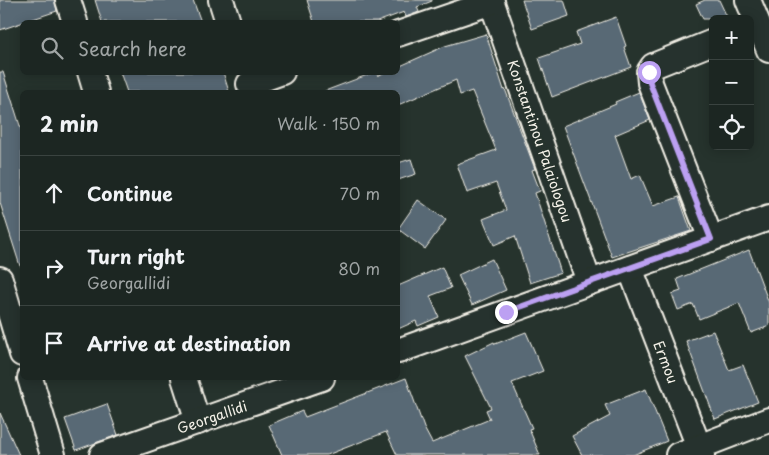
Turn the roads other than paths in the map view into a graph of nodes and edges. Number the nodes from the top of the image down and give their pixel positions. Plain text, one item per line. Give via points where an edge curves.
1 (68, 0) edge
2 (221, 0) edge
3 (748, 0) edge
4 (492, 1) edge
5 (751, 15) edge
6 (73, 20) edge
7 (227, 20) edge
8 (754, 26) edge
9 (400, 33) edge
10 (709, 44) edge
11 (769, 50) edge
12 (91, 75) edge
13 (273, 75) edge
14 (248, 83) edge
15 (95, 90) edge
16 (769, 218) edge
17 (711, 239) junction
18 (630, 268) junction
19 (0, 279) edge
20 (589, 282) junction
21 (20, 347) edge
22 (400, 350) edge
23 (31, 380) edge
24 (185, 380) edge
25 (316, 380) edge
26 (769, 420) edge
27 (198, 422) junction
28 (693, 452) edge
29 (53, 455) edge
30 (102, 455) edge

1 - 6 street
2 - 7 street
3 - 5 street
4 - 9 street
4 - 20 street, Konstantinou Palaiologou
8 - 11 street
10 - 17 street via 653,66 649,72 650,83
12 - 15 street
13 - 14 street
16 - 17 street
17 - 18 street
18 - 20 street
18 - 28 street, Ermou
19 - 21 street
20 - 22 street
23 - 29 street
24 - 27 street
25 - 27 street, Georgallidi
26 - 28 street
27 - 30 street, Georgallidi

